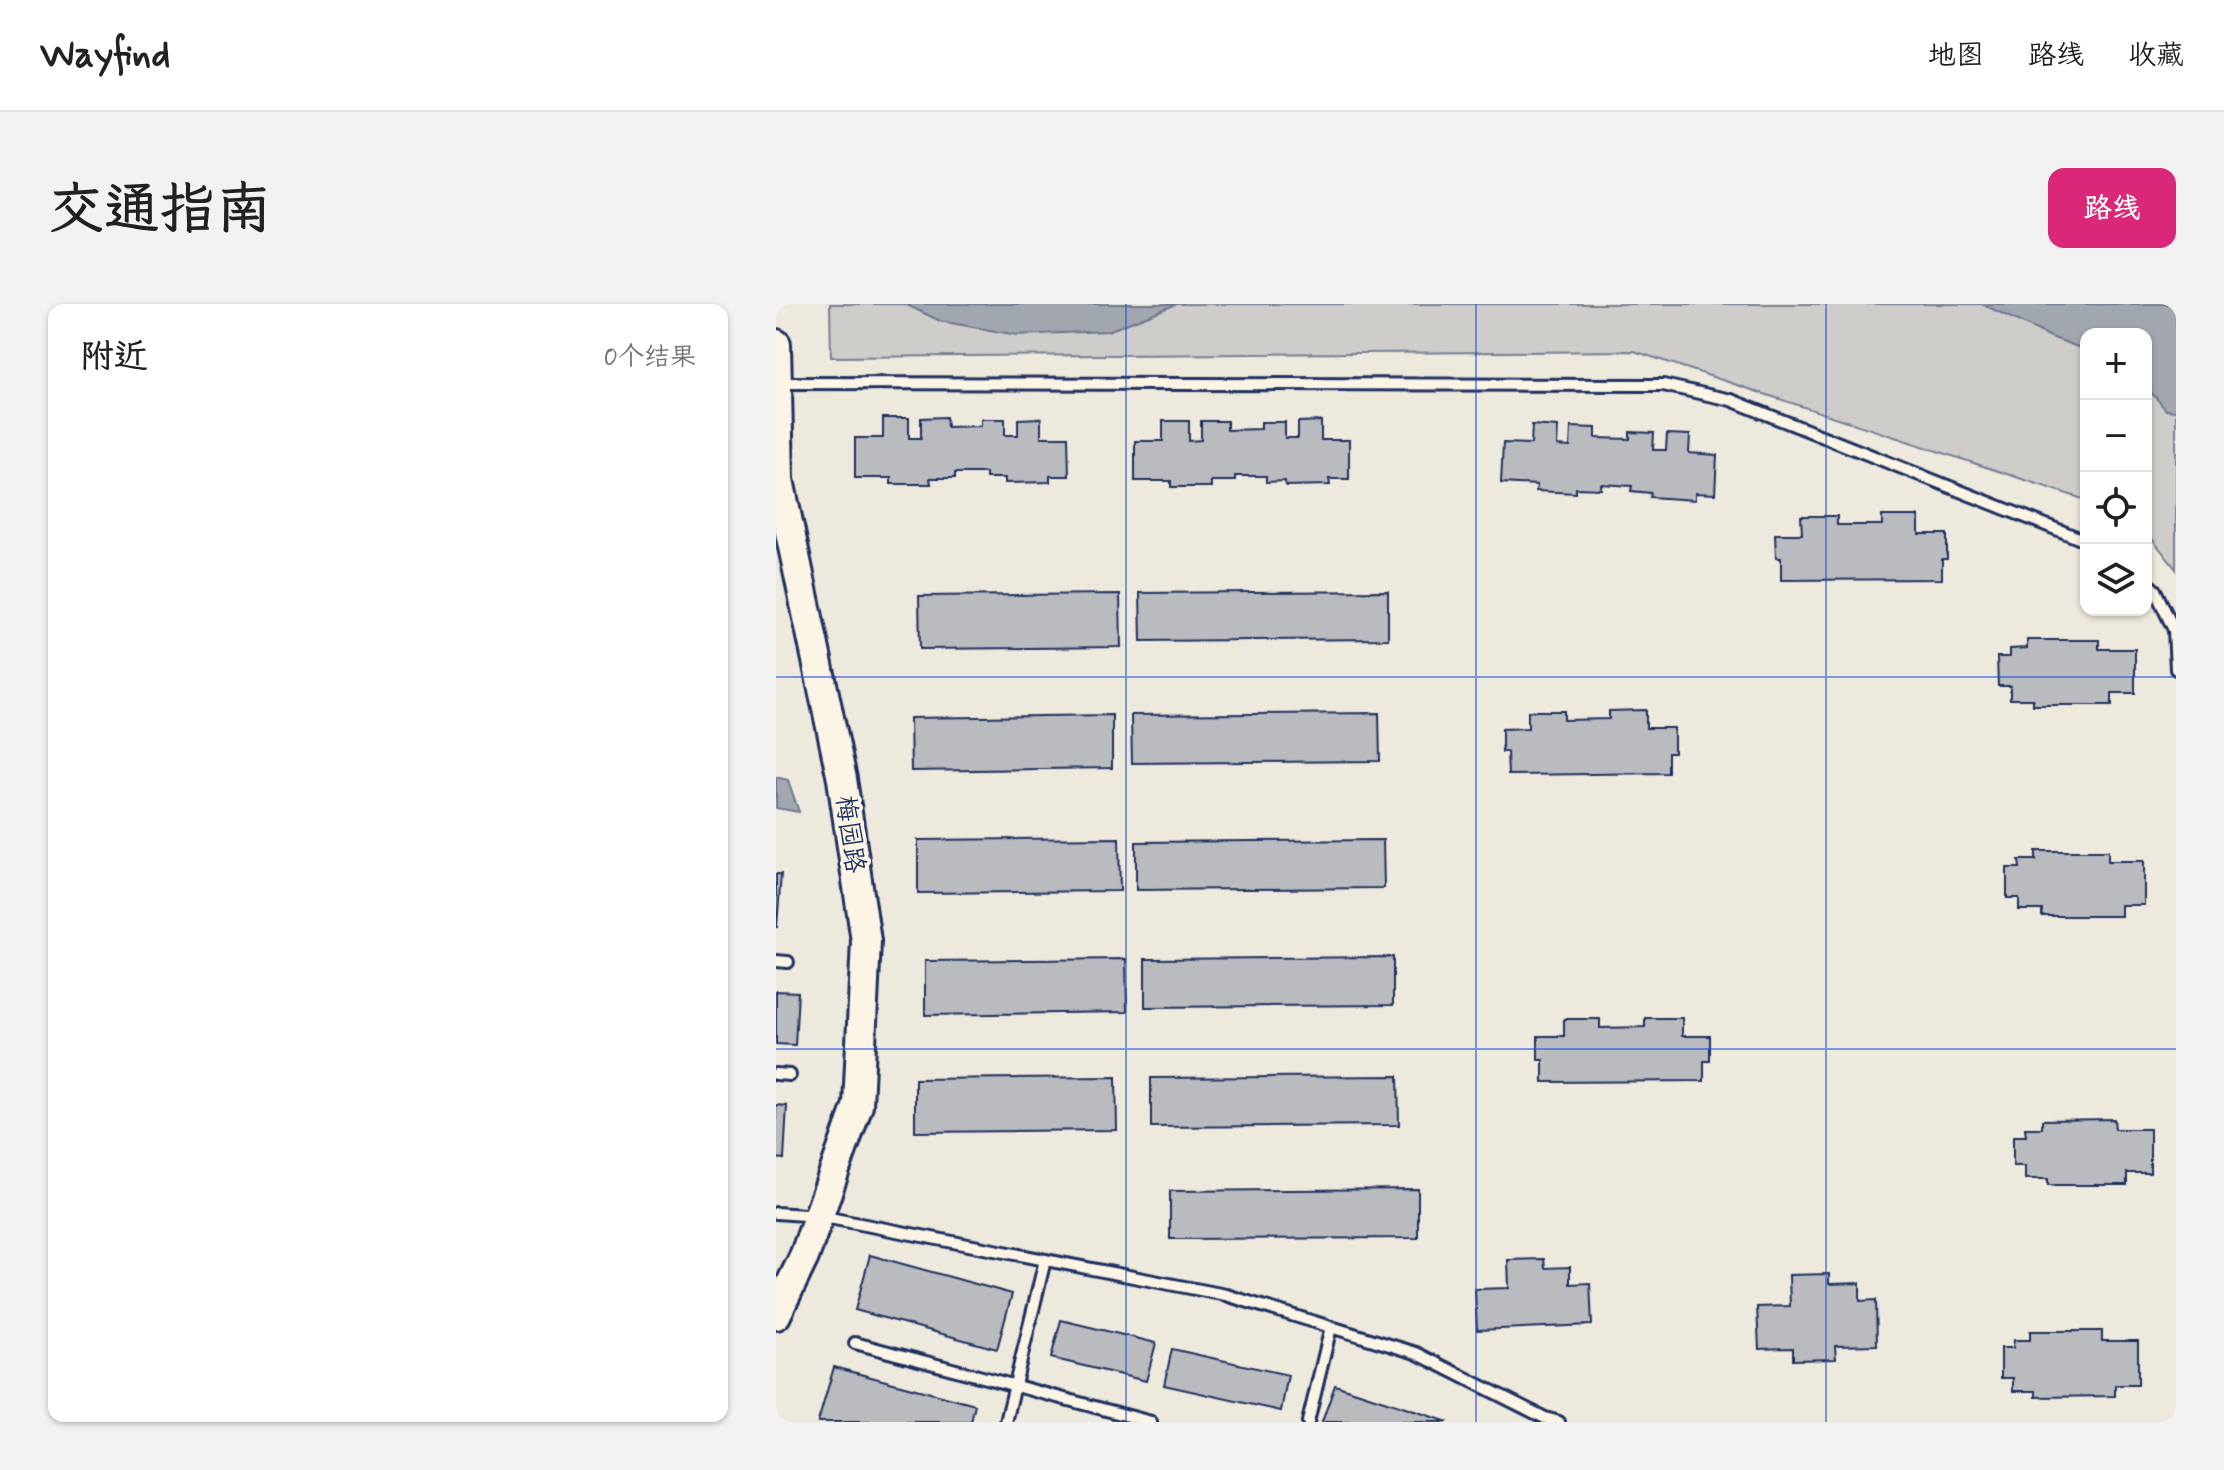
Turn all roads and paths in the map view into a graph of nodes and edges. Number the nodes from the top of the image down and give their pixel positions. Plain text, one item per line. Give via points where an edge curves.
1 (776, 344) edge
2 (777, 383) edge
3 (2080, 539) edge
4 (2152, 587) edge
5 (2176, 669) edge
6 (776, 961) edge
7 (788, 962) dead end
8 (776, 1074) edge
9 (790, 1075) dead end
10 (776, 1213) edge
11 (819, 1216) junction
12 (1045, 1260) junction
13 (776, 1315) edge
14 (1331, 1327) junction
15 (855, 1343) dead end
16 (1015, 1386) junction
17 (1529, 1416) edge
18 (1006, 1422) edge
19 (1151, 1422) edge
20 (1308, 1422) edge
21 (1559, 1422) edge

1 - 2 street, 梅园路
2 - 3 lane via 1663,385 1731,400
2 - 11 street, 梅园路 via 779,480 842,779 866,941 858,1105
4 - 5 lane via 2174,630
6 - 7 lane
8 - 9 lane
10 - 11 lane
11 - 12 lane
11 - 13 street, 梅园路
12 - 14 lane via 1226,1295
12 - 16 lane
14 - 17 lane via 1416,1353
14 - 20 lane
15 - 16 lane
16 - 18 lane
16 - 19 lane
17 - 21 lane

